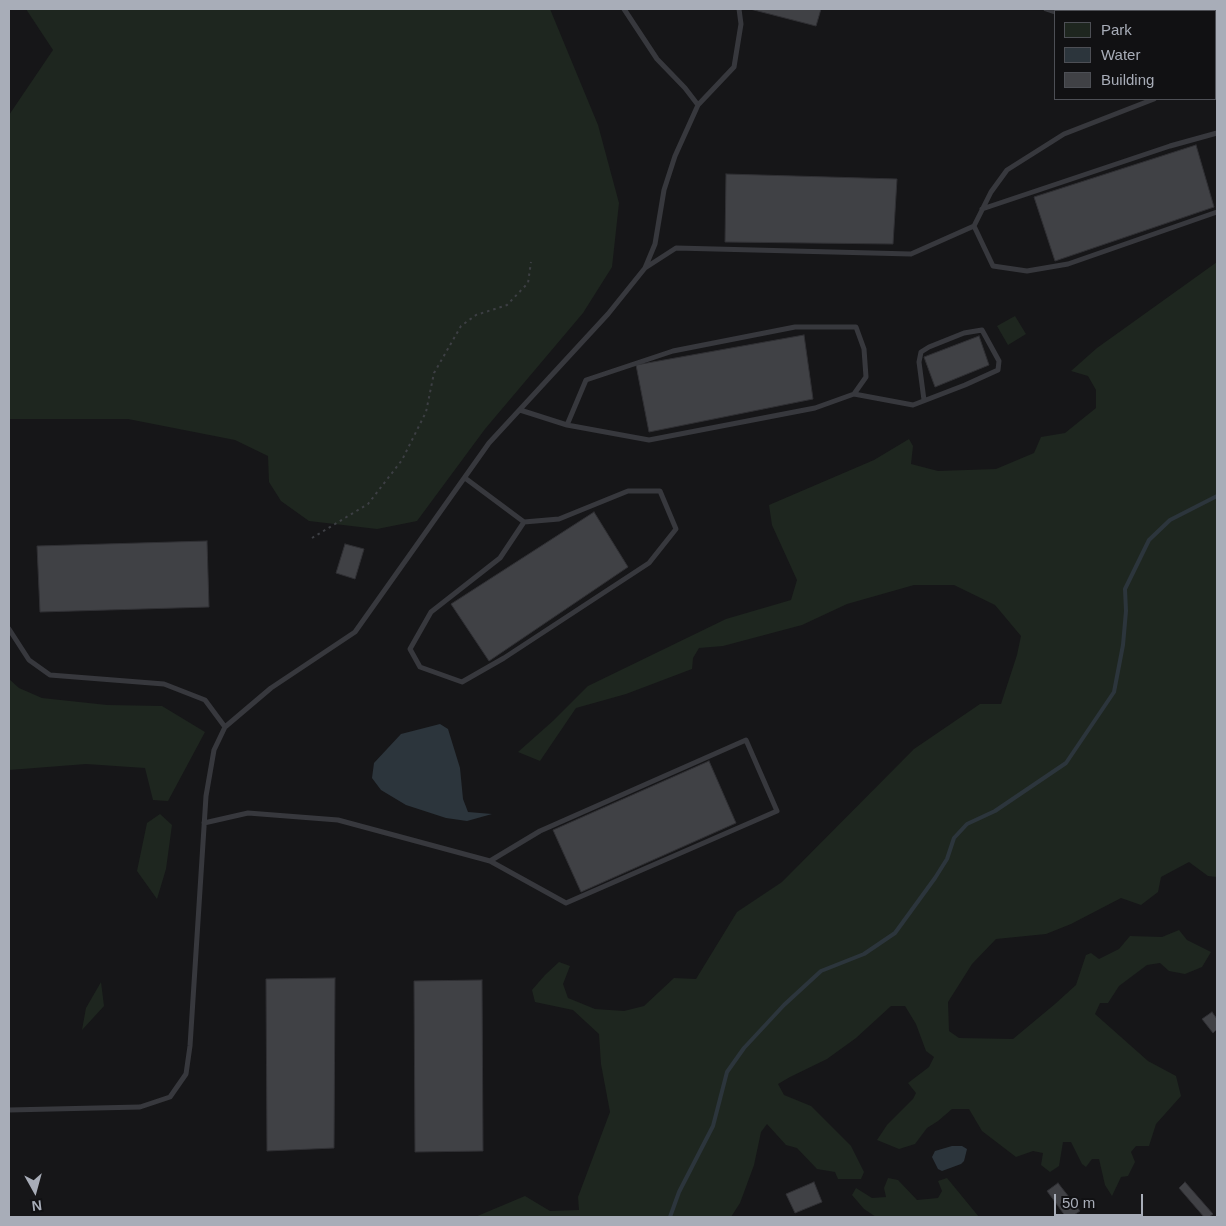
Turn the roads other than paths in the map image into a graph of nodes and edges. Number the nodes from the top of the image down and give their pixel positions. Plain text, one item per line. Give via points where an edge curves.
1 (624, 9) edge
2 (739, 9) edge
3 (1151, 100) edge
4 (698, 105) junction
5 (1217, 133) edge
6 (982, 209) junction
7 (1217, 212) edge
8 (974, 226) junction
9 (645, 268) junction
10 (854, 394) junction
11 (924, 400) junction
12 (520, 410) junction
13 (567, 425) junction
14 (465, 478) junction
15 (524, 522) junction
16 (9, 629) edge
17 (226, 727) junction
18 (204, 823) junction
19 (490, 861) junction
20 (9, 1110) edge

1 - 4 lane via 657,59
2 - 4 lane via 741,24 734,67
3 - 6 lane via 1064,134 1007,170
4 - 9 lane via 674,156 664,190 655,244
5 - 6 lane
6 - 8 lane
7 - 8 lane via 1068,264 1027,271 993,266
8 - 9 lane via 910,254 676,248
9 - 12 lane via 608,314
10 - 11 lane via 913,405
10 - 13 lane via 815,408 650,440
10 - 13 lane via 866,376 864,349 856,327 796,327 673,351 586,380
11 - 11 lane via 998,370 1000,361 982,330 964,333 920,352
12 - 13 lane
12 - 14 lane via 489,443
14 - 15 lane
14 - 17 lane via 355,632 271,688
15 - 15 lane via 559,520 628,491 660,491 676,529 649,563 462,682 420,667 410,649 431,612 500,558
16 - 17 lane via 29,660 50,675 164,684 205,700
17 - 18 lane via 214,750
18 - 19 lane via 248,813 338,820
18 - 20 lane via 186,1074 170,1097 140,1106
19 - 19 lane via 566,904 777,811 746,740 540,831

